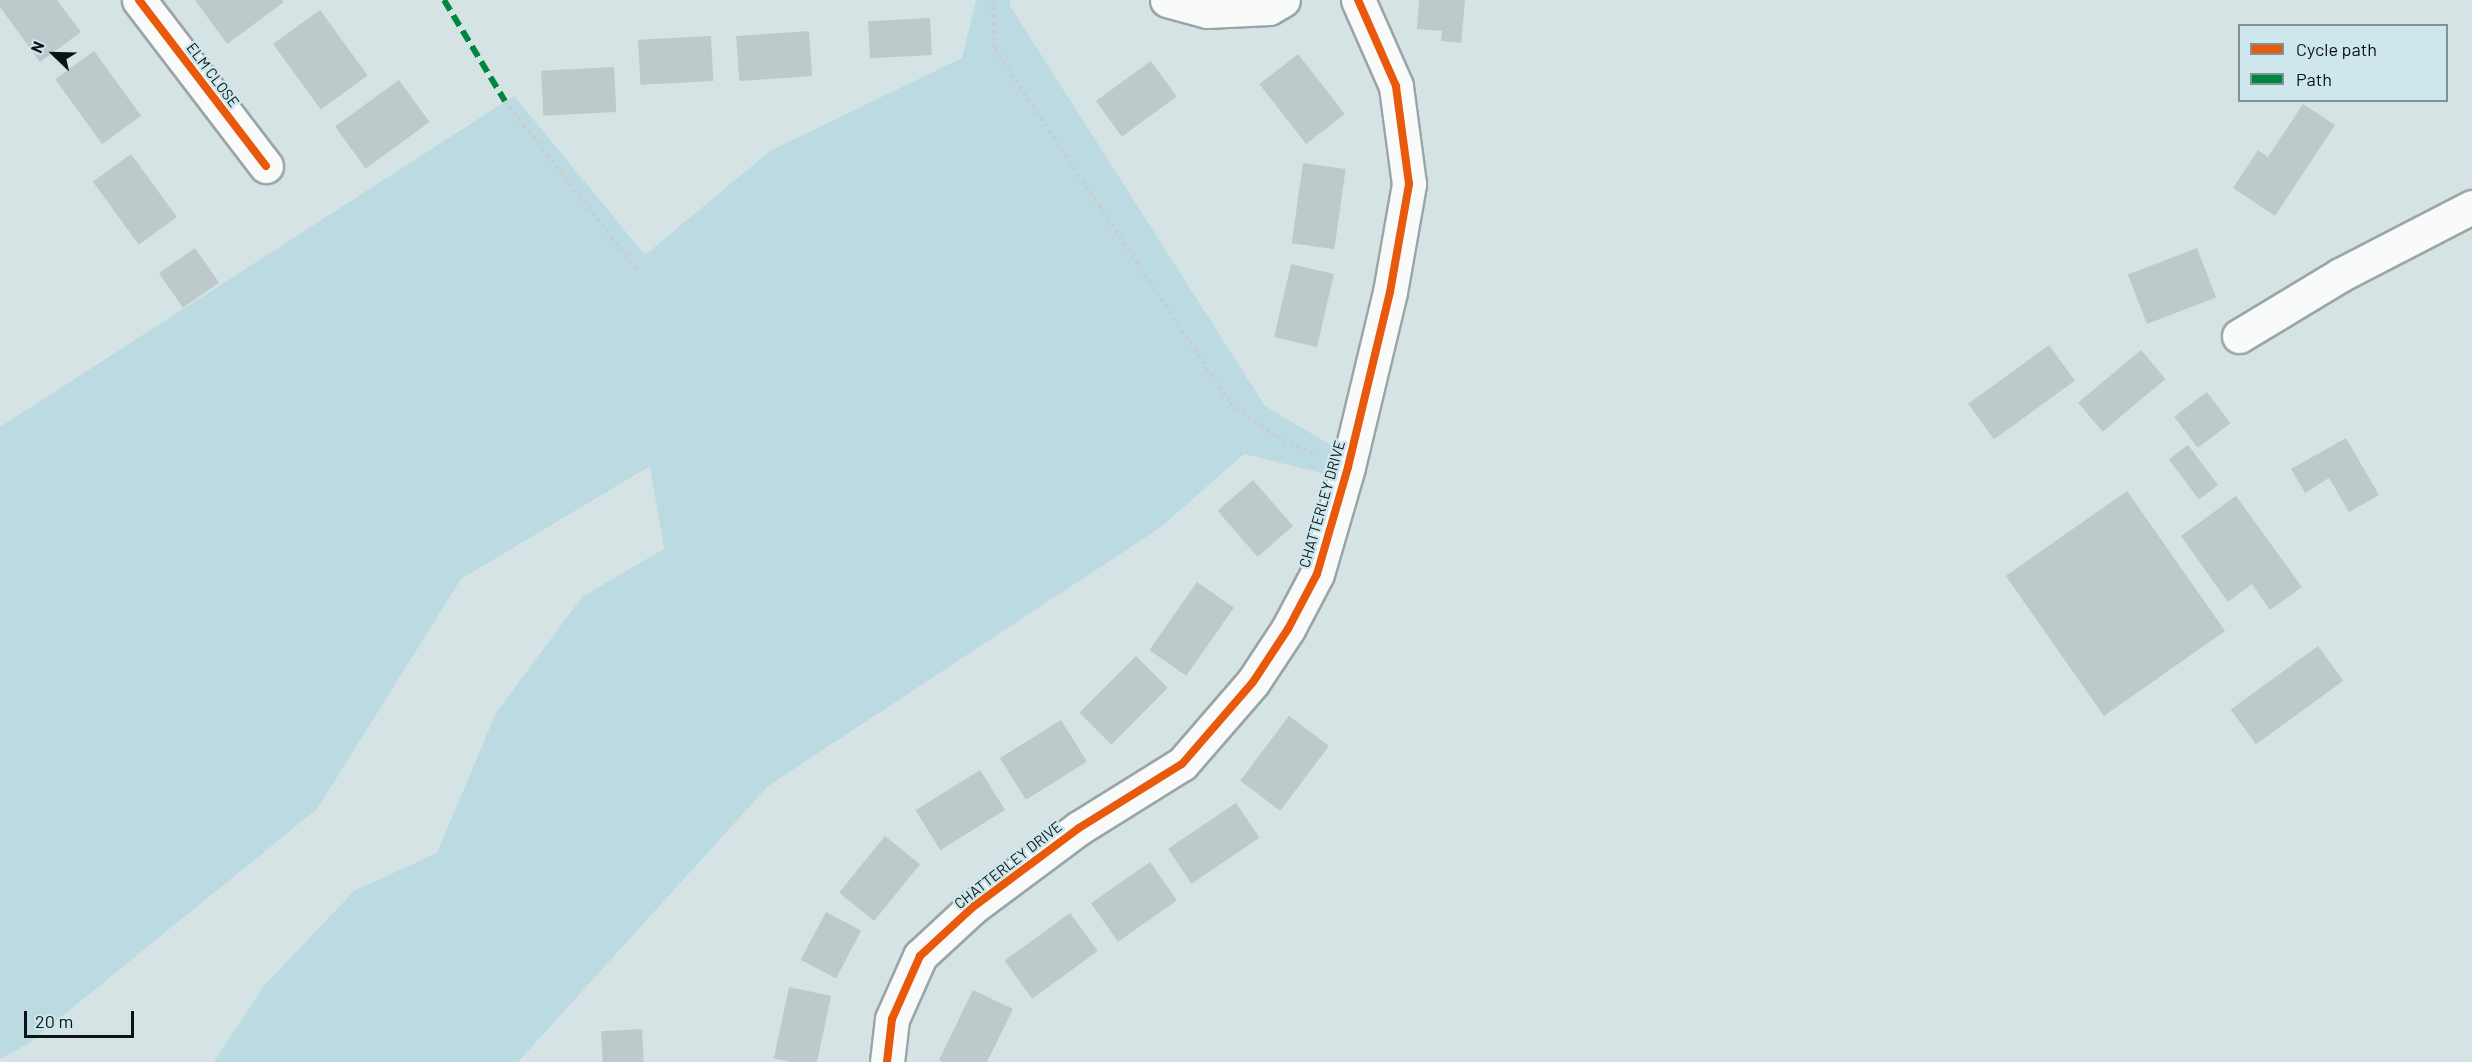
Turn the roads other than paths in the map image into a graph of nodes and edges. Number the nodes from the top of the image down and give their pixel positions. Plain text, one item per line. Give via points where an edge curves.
1 (140, 0) edge
2 (1167, 0) edge
3 (1283, 0) edge
4 (1358, 0) edge
5 (266, 166) dead end
6 (2472, 207) edge
7 (2239, 336) dead end
8 (887, 1062) edge

1 - 5 street, ELM CLOSE
2 - 3 street via 1207,11 1269,8
4 - 8 street, CHATTERLEY DRIVE via 1396,86 1409,184 1390,292 1348,467 1317,574 1288,629 1252,682 1182,764 1078,828 973,907 920,956 892,1019
6 - 7 street via 2340,274

